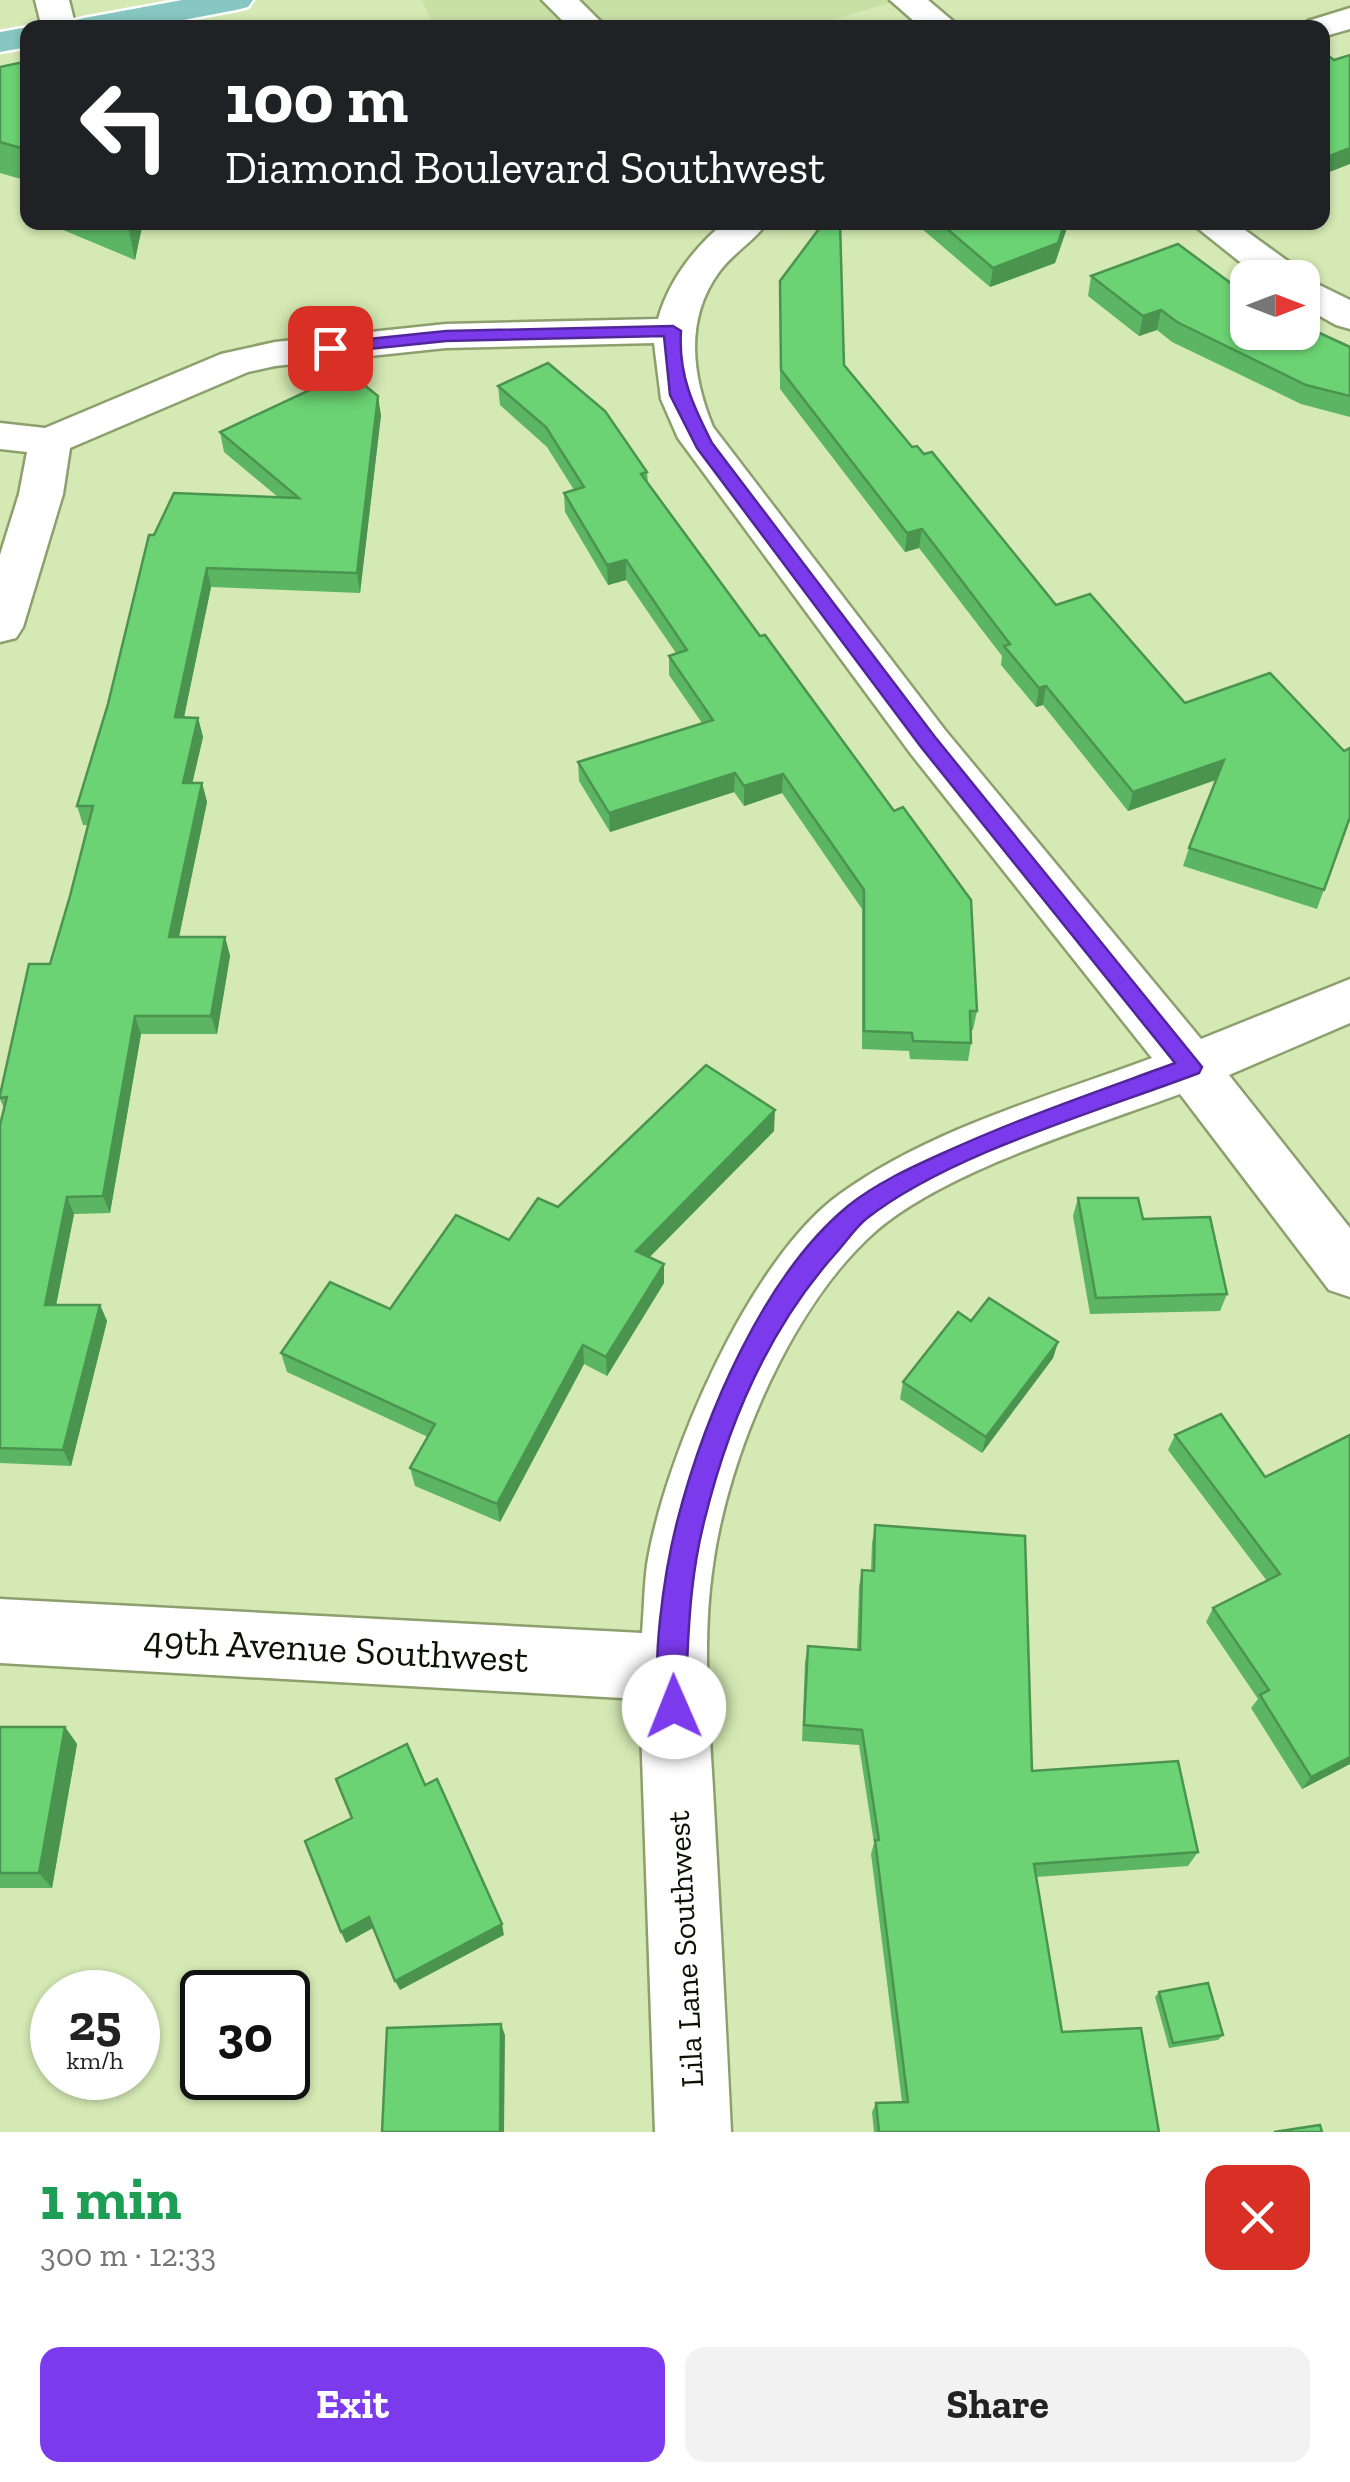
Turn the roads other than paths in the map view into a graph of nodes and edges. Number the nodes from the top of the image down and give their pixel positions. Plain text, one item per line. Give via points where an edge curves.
1 (236, 0) edge
2 (559, 0) edge
3 (907, 0) edge
4 (127, 20) edge
5 (581, 20) edge
6 (933, 20) edge
7 (741, 230) edge
8 (1220, 230) edge
9 (1261, 260) edge
10 (1320, 300) edge
11 (1350, 317) edge
12 (673, 331) junction
13 (0, 436) edge
14 (50, 441) junction
15 (0, 627) edge
16 (1350, 1000) edge
17 (1190, 1067) junction
18 (1350, 1272) edge
19 (0, 1631) edge
20 (673, 1668) junction
21 (693, 2132) edge

1 - 4 main road
2 - 5 street
3 - 6 street
7 - 12 street via 698,274
8 - 9 street
10 - 11 street
12 - 14 street via 446,336 275,354 235,363
12 - 17 street via 678,395 704,444 928,742
13 - 14 street
14 - 15 street via 42,494
16 - 17 street, Lila Lane Southwest
17 - 18 street
17 - 20 street, Lila Lane Southwest via 914,1177 857,1213 804,1271 761,1336 727,1406 680,1564
19 - 20 street, 49th Avenue Southwest
20 - 21 street, Lila Lane Southwest

